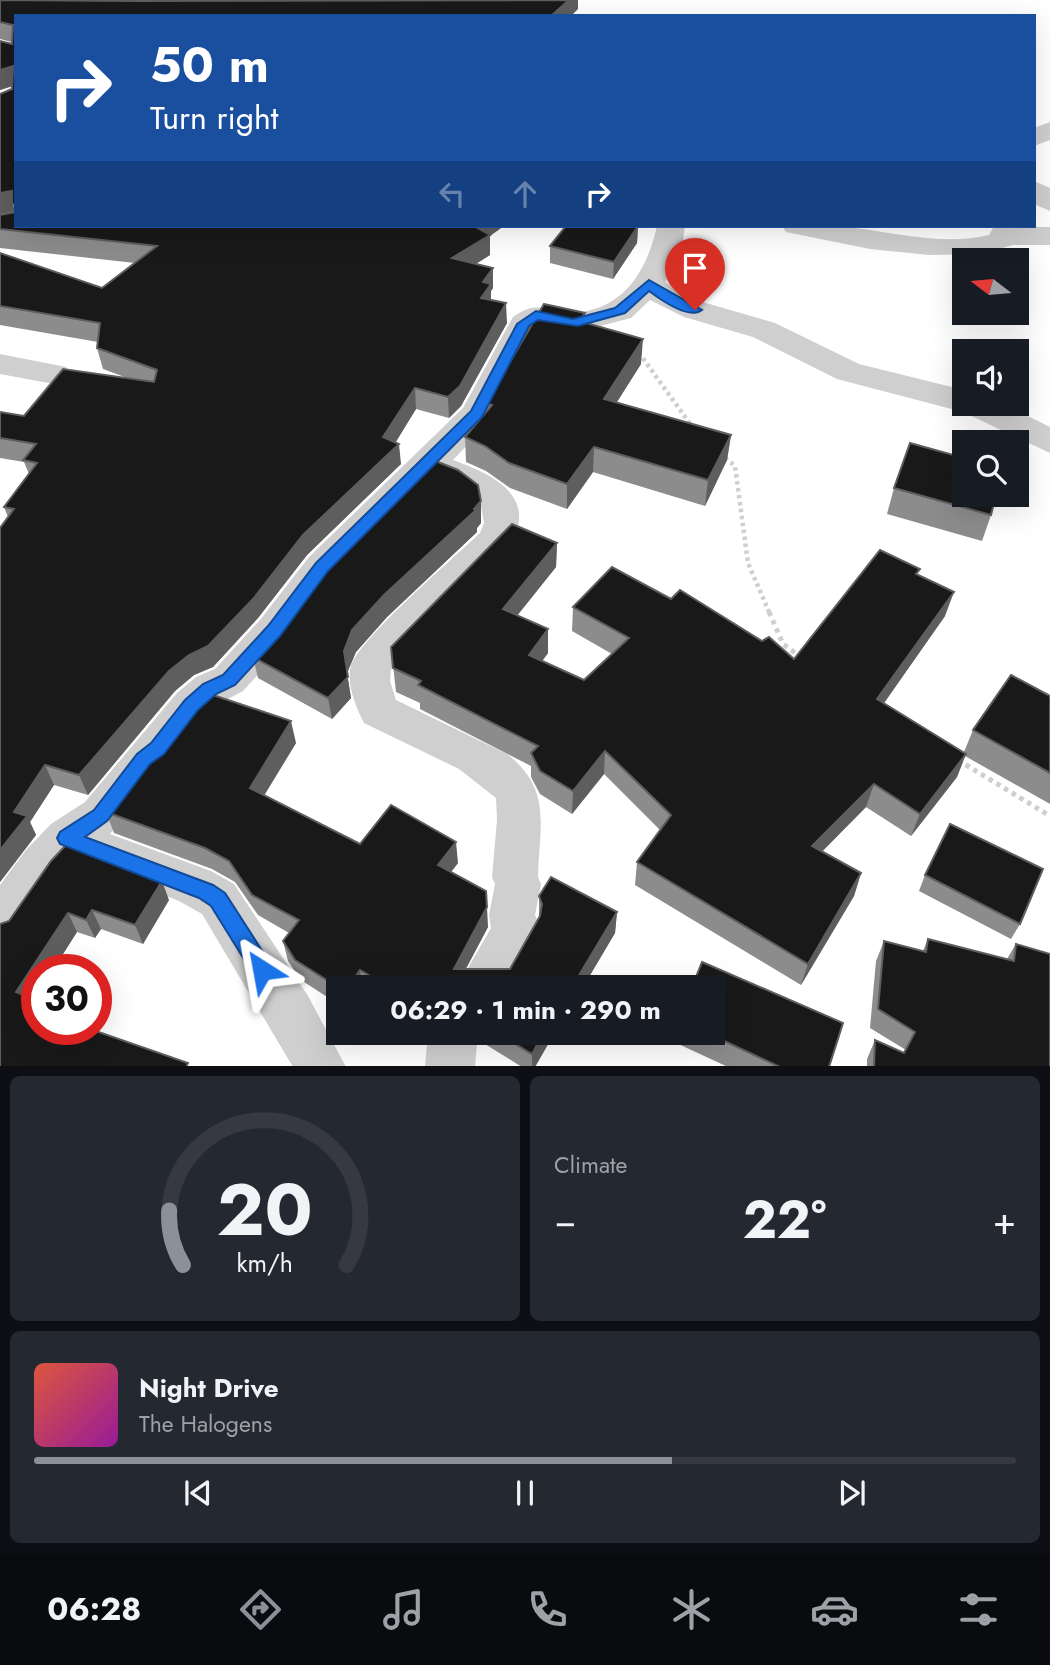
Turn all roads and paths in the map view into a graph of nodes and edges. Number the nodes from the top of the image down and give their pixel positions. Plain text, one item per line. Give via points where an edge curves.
1 (1036, 191) edge
2 (1050, 203) edge
3 (671, 228) edge
4 (811, 228) edge
5 (1007, 231) edge
6 (1050, 236) edge
7 (649, 284) junction
8 (631, 352) edge
9 (0, 364) edge
10 (54, 374) dead end
11 (952, 398) edge
12 (999, 416) edge
13 (699, 436) edge
14 (1050, 441) edge
15 (717, 451) edge
16 (429, 464) junction
17 (805, 660) edge
18 (956, 760) edge
19 (1050, 816) edge
20 (67, 838) junction
21 (0, 923) edge
22 (488, 975) edge
23 (452, 1045) edge
24 (321, 1066) edge
25 (450, 1066) edge

1 - 2 street
3 - 7 street via 666,253
4 - 5 street via 957,248 989,245
5 - 6 street
7 - 11 street via 685,306 764,330 848,372
7 - 16 street via 620,311 563,323 536,315 530,319 477,414
8 - 13 path via 642,357
9 - 10 street
12 - 14 street
15 - 17 path via 735,466 748,562 783,644
16 - 20 street via 322,567 274,631 229,680 192,705 101,816
16 - 22 street via 490,489 503,513 502,528 496,540 371,666 370,681 379,711 478,757 515,790 515,924
18 - 19 path
20 - 21 street via 42,864
20 - 24 street via 218,899
23 - 25 street

